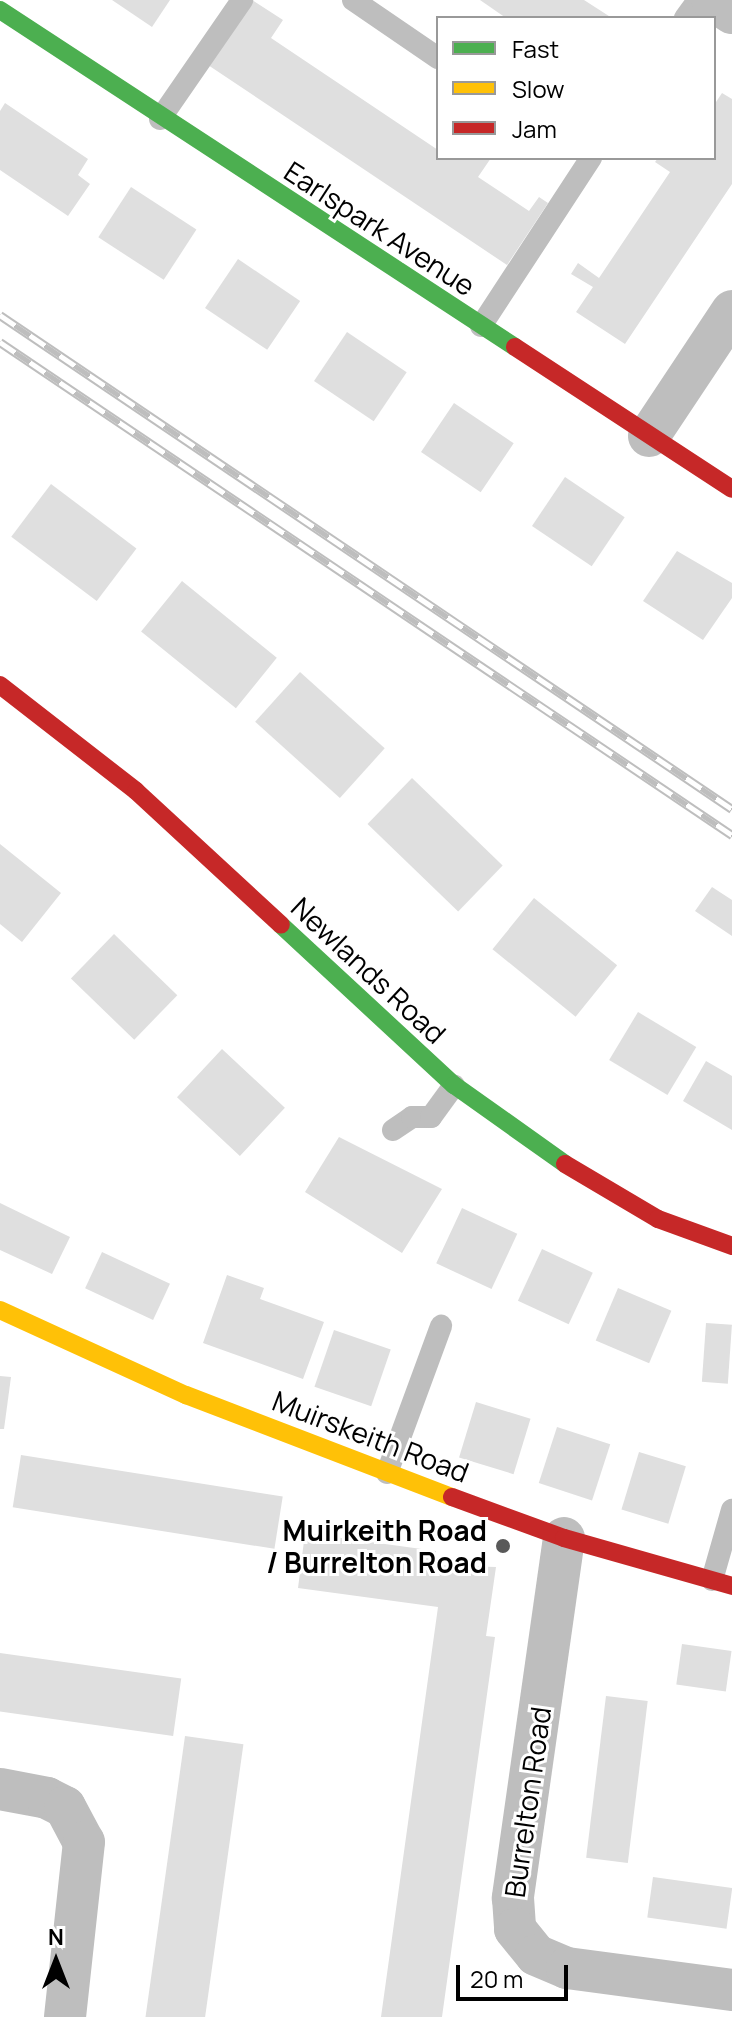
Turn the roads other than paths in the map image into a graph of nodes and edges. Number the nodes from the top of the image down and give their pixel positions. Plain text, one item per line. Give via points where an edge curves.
1 (242, 0) edge
2 (353, 0) edge
3 (712, 0) edge
4 (0, 10) edge
5 (732, 13) edge
6 (436, 57) edge
7 (160, 119) junction
8 (588, 160) edge
9 (732, 311) edge
10 (481, 326) junction
11 (649, 436) junction
12 (732, 489) edge
13 (0, 685) edge
14 (454, 1085) junction
15 (393, 1130) dead end
16 (732, 1246) edge
17 (0, 1310) edge
18 (441, 1326) dead end
19 (387, 1473) junction
20 (732, 1510) edge
21 (564, 1538) junction
22 (722, 1583) edge
23 (0, 1789) edge
24 (732, 1990) edge
25 (65, 2017) edge

1 - 7 lane
2 - 6 lane
3 - 5 street
4 - 7 street, Earlspark Avenue
7 - 10 street, Earlspark Avenue
8 - 10 lane
9 - 11 street
10 - 11 street, Earlspark Avenue
11 - 12 street, Earlspark Avenue
13 - 14 street, Newlands Road via 158,810
14 - 15 lane via 431,1117 412,1117
14 - 16 street, Newlands Road via 597,1187 658,1219
17 - 19 street, Muirskeith Road via 186,1395
18 - 19 lane
19 - 21 street, Muirskeith Road
20 - 22 lane
21 - 22 street, Muirskeith Road
21 - 24 street, Burrelton Road via 513,1898 515,1929 536,1955 567,1968
23 - 25 street via 65,1807 84,1842

